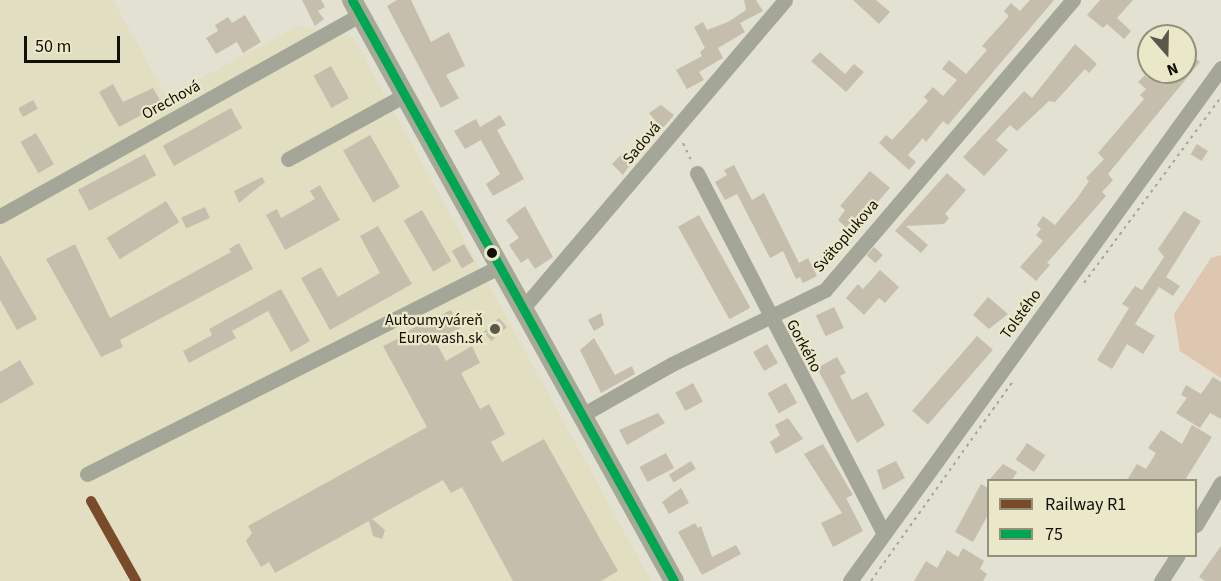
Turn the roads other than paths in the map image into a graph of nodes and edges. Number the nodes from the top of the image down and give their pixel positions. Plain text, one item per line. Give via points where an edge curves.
1 (785, 0) edge
2 (1073, 0) edge
3 (356, 7) edge
4 (1221, 68) edge
5 (405, 95) junction
6 (288, 159) dead end
7 (697, 173) road end
8 (0, 216) edge
9 (501, 266) junction
10 (524, 308) junction
11 (768, 317) junction
12 (582, 415) junction
13 (87, 474) dead end
14 (1221, 483) edge
15 (1197, 523) edge
16 (884, 533) junction
17 (1176, 557) edge
18 (675, 581) edge
19 (850, 581) edge
20 (1161, 581) edge

1 - 10 street, Sadová
2 - 11 street, Svätoplukova via 825,290
3 - 5 main road
3 - 8 street, Orechová
4 - 16 street, Tolstého
5 - 6 street
5 - 9 main road
7 - 11 street, Gorkého
9 - 10 main road
9 - 13 street
10 - 12 main road
11 - 12 street, Svätoplukova via 672,364
11 - 16 street, Gorkého
12 - 18 main road
14 - 15 street
16 - 19 street, Tolstého
17 - 20 street

